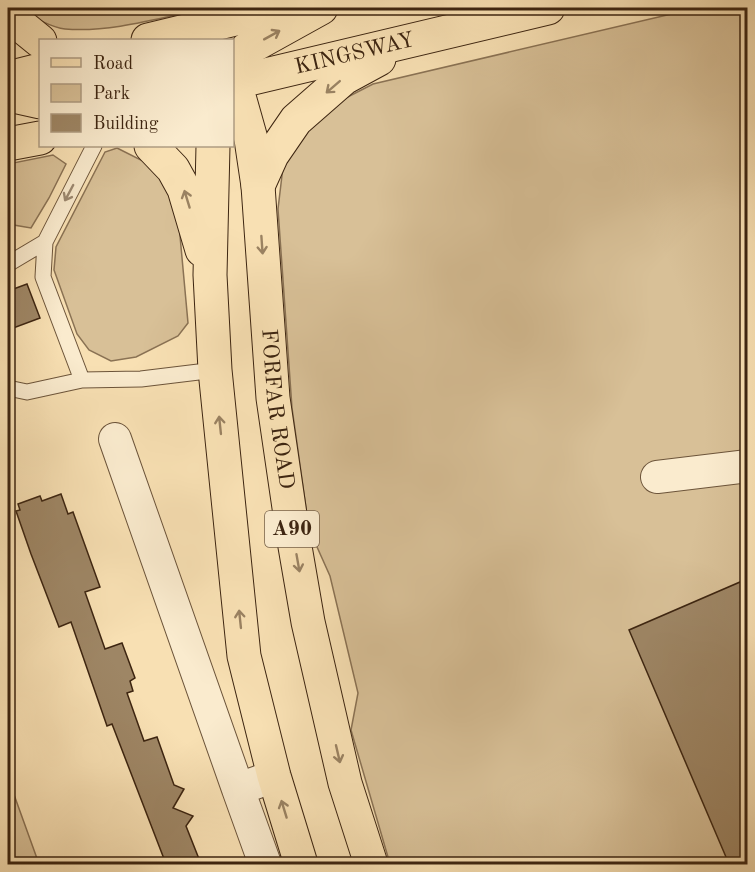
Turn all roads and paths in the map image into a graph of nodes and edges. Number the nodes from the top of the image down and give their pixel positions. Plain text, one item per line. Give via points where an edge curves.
1 (281, 8) edge
2 (321, 8) edge
3 (548, 8) edge
4 (8, 15) edge
5 (420, 38) junction
6 (152, 39) edge
7 (39, 40) edge
8 (234, 68) edge
9 (39, 69) edge
10 (8, 78) edge
11 (234, 83) edge
12 (8, 91) edge
13 (234, 96) edge
14 (39, 102) edge
15 (39, 138) edge
16 (8, 144) edge
17 (93, 147) edge
18 (152, 147) edge
19 (213, 147) edge
20 (258, 186) junction
21 (45, 243) junction
22 (8, 264) edge
23 (210, 275) junction
24 (215, 370) junction
25 (82, 380) junction
26 (8, 388) edge
27 (115, 439) dead end
28 (747, 466) edge
29 (657, 477) dead end
30 (274, 776) junction
31 (238, 789) junction
32 (265, 864) edge
33 (301, 864) edge
34 (371, 864) edge

1 - 6 main road
8 -> 2 main road via 247,49
3 - 5 main road, KINGSWAY / A90
4 - 7 main road
5 - 11 main road, KINGSWAY / A90
5 -> 20 main road, A90 via 344,78 296,120 272,154
9 - 10 main road
12 - 14 main road via 13,96
13 - 20 main road, FORFAR ROAD / A90 via 240,100 251,139
15 - 16 main road
17 -> 21 lane
23 -> 18 main road, A90 via 184,189 173,168
19 - 23 main road, A90
20 -> 34 main road, FORFAR ROAD / A90 via 273,398 292,535 345,783
21 - 22 lane
21 - 25 lane via 44,277
23 - 24 main road, A90
24 - 25 lane via 141,379
30 -> 24 main road, A90 via 243,656
25 - 26 lane via 27,392
27 - 31 street
28 - 29 street
30 - 31 street
33 -> 30 main road, A90
31 - 32 street

